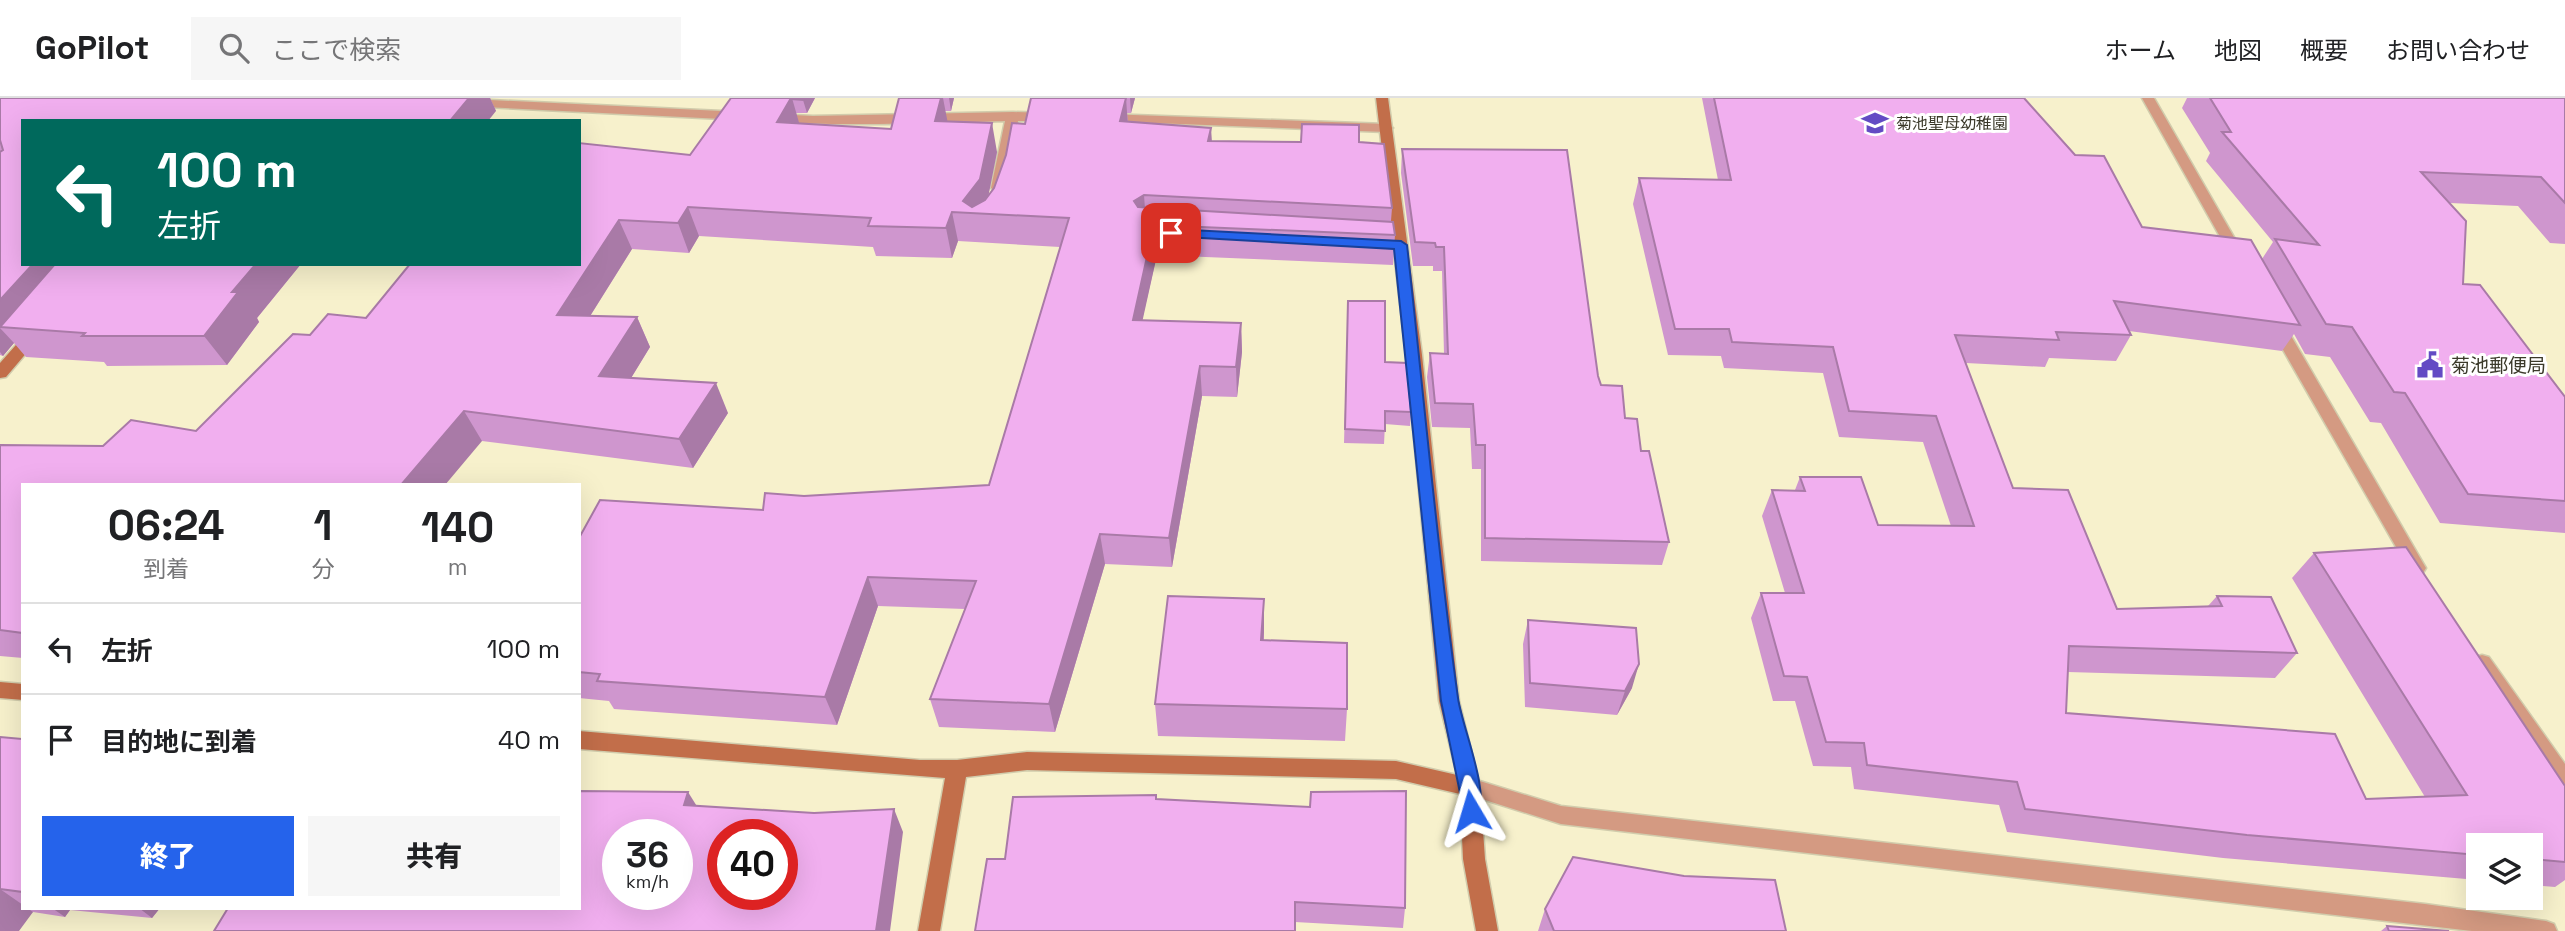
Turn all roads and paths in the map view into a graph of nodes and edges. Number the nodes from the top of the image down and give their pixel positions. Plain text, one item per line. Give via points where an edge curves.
1 (1382, 98) edge
2 (2148, 98) edge
3 (460, 103) edge
4 (1013, 116) junction
5 (1064, 117) edge
6 (1089, 118) edge
7 (1386, 128) junction
8 (996, 198) edge
9 (2251, 279) edge
10 (2264, 303) edge
11 (43, 323) edge
12 (0, 373) edge
13 (2423, 579) edge
14 (2470, 646) edge
15 (0, 690) edge
16 (21, 691) edge
17 (581, 740) edge
18 (957, 769) junction
19 (2565, 780) edge
20 (1470, 787) junction
21 (929, 931) edge
22 (1487, 931) edge
23 (2546, 931) edge

1 - 7 street
2 - 9 street
3 - 4 street via 813,120
4 - 5 street
4 - 8 street
6 - 7 street
7 - 20 street via 1394,245 1450,701
10 - 13 street
11 - 12 street
14 - 19 street
15 - 16 street
17 - 18 street
18 - 20 street via 1027,761 1396,770
18 - 21 street
20 - 22 street via 1474,859
20 - 23 street via 1561,815

